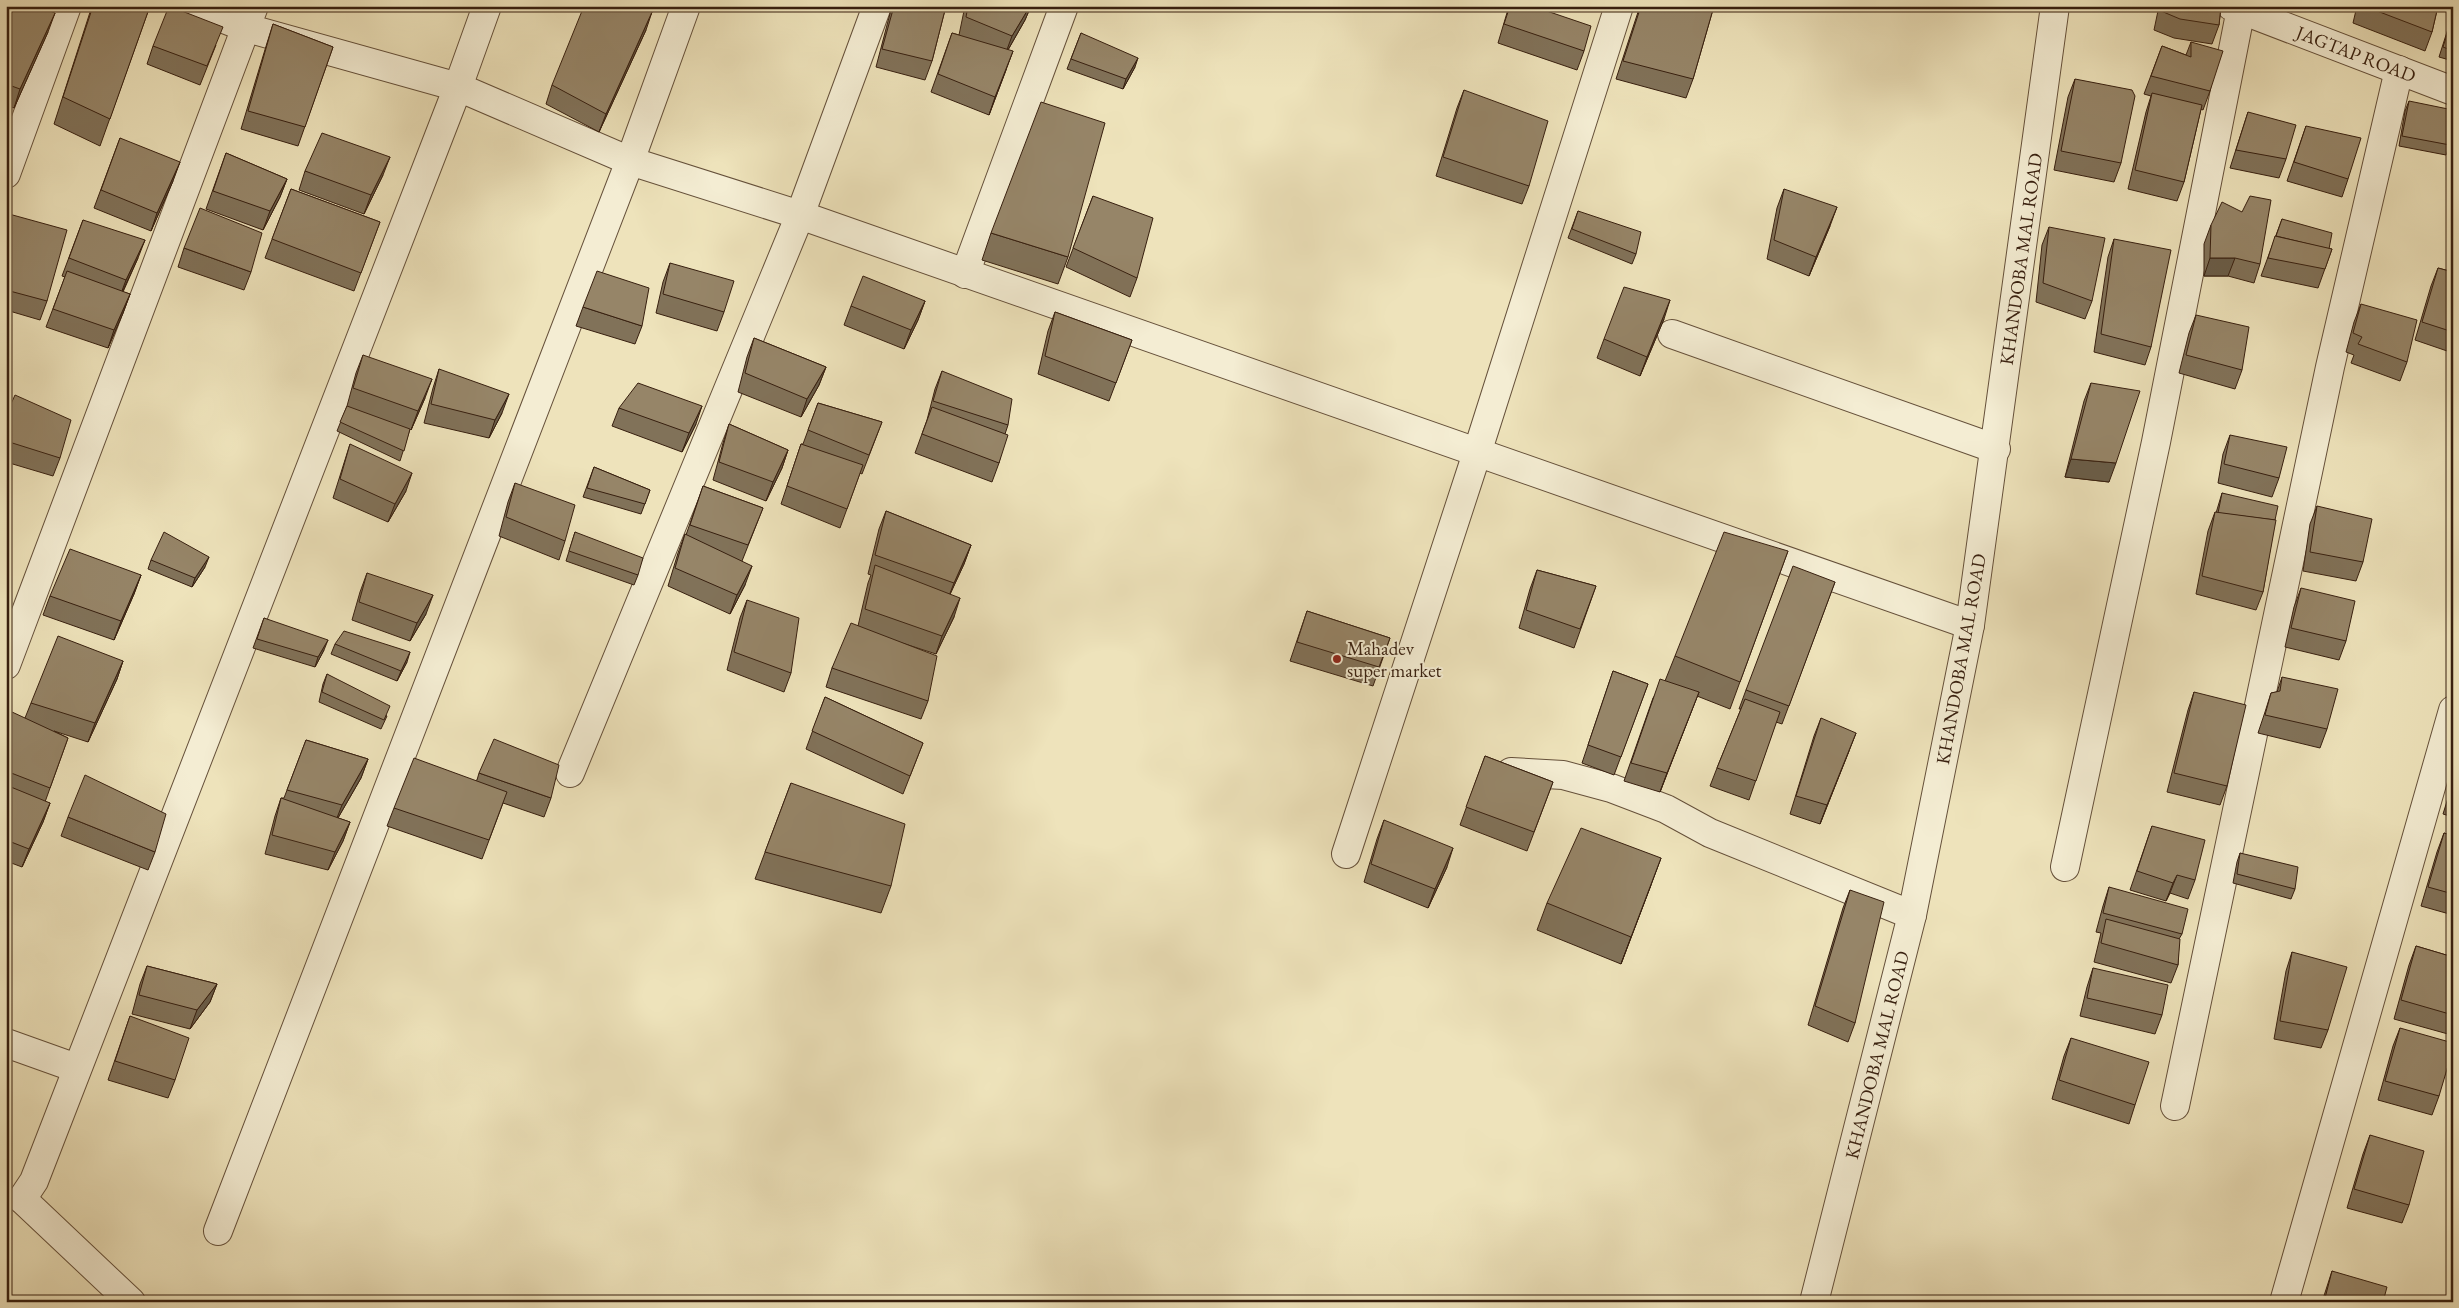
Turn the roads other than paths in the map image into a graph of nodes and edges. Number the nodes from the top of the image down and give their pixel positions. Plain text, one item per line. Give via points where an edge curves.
1 (67, 6) edge
2 (191, 6) edge
3 (488, 6) edge
4 (686, 6) edge
5 (878, 6) edge
6 (1064, 6) edge
7 (1618, 6) edge
8 (2055, 6) edge
9 (2236, 8) edge
10 (250, 17) edge
11 (2399, 70) junction
12 (458, 88) junction
13 (2453, 92) edge
14 (630, 160) junction
15 (6, 174) edge
16 (800, 215) junction
17 (966, 274) junction
18 (1672, 334) dead end
19 (1996, 449) junction
20 (1477, 453) junction
21 (1970, 625) junction
22 (6, 666) edge
23 (2453, 710) edge
24 (1511, 772) edge
25 (570, 773) dead end
26 (1346, 854) dead end
27 (2065, 867) dead end
28 (1912, 915) junction
29 (6, 1043) edge
30 (76, 1068) junction
31 (2175, 1106) dead end
32 (14, 1202) edge
33 (218, 1231) dead end
34 (131, 1302) edge
35 (1814, 1302) edge
36 (2284, 1302) edge

1 - 15 street
2 - 10 street
3 - 12 street
4 - 14 street
5 - 16 street
6 - 17 street
7 - 20 street
8 - 19 street, KHANDOBA MAL ROAD
9 - 11 street, JAGTAP ROAD
9 - 27 street via 2156,442
10 - 12 street
10 - 22 street
11 - 13 street, JAGTAP ROAD
11 - 31 street via 2330,367
12 - 14 street
12 - 30 street
14 - 16 street
14 - 33 street
16 - 17 street
16 - 25 street
17 - 20 street
18 - 19 street
19 - 21 street, KHANDOBA MAL ROAD
20 - 21 street
20 - 26 street
21 - 28 street, KHANDOBA MAL ROAD
23 - 36 street
24 - 28 street via 1563,775 1611,788 1666,809 1710,833
28 - 35 street, KHANDOBA MAL ROAD
29 - 30 street
30 - 32 street via 34,1181
32 - 34 street

